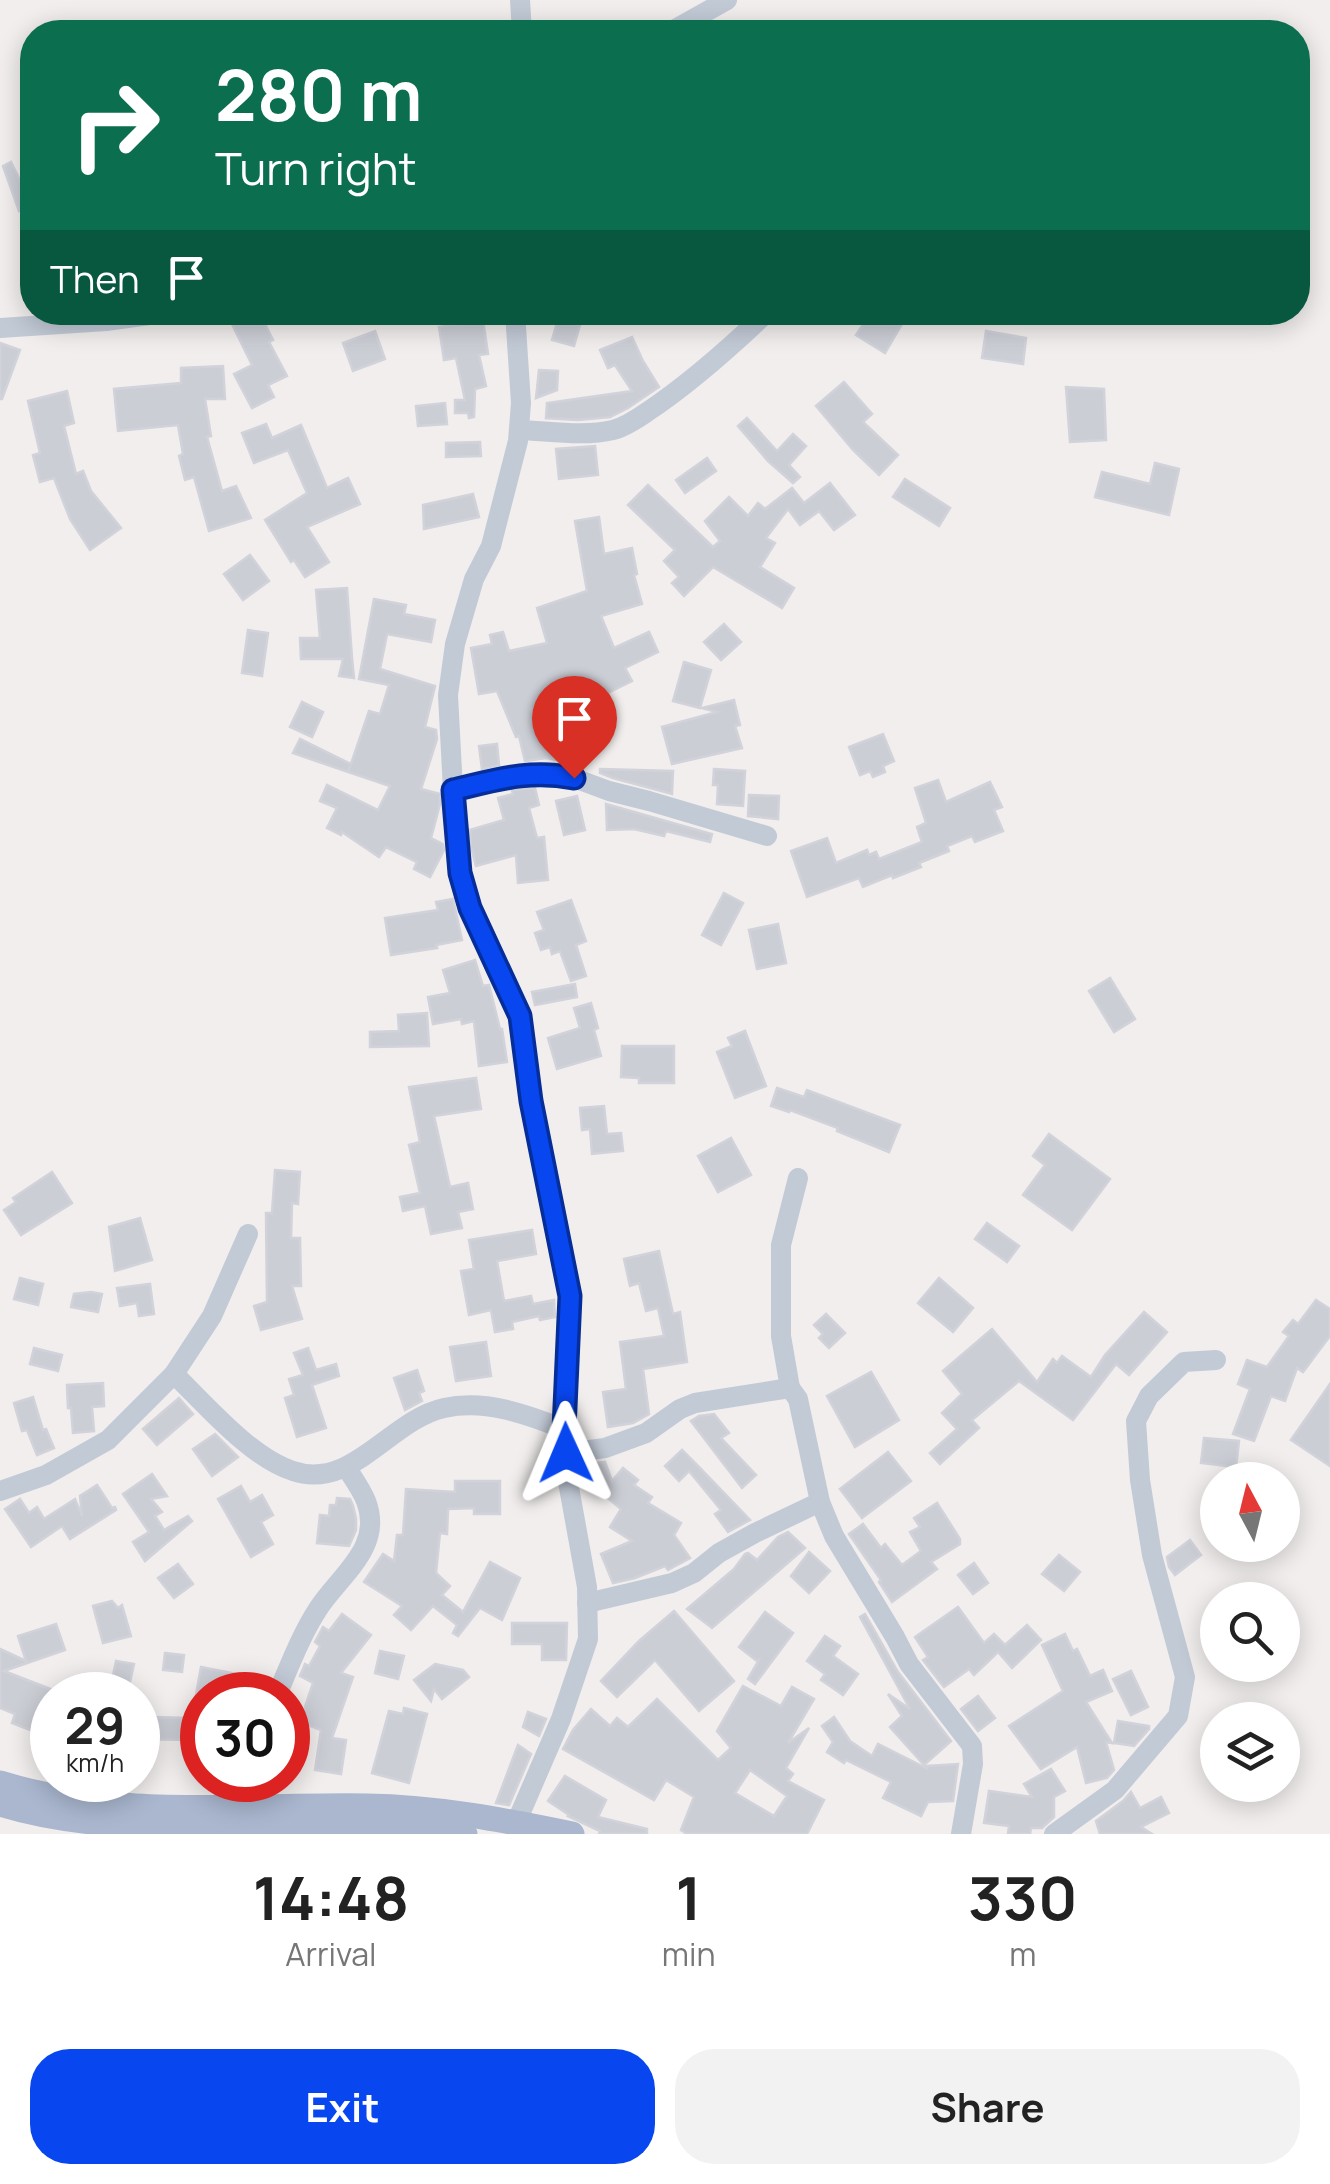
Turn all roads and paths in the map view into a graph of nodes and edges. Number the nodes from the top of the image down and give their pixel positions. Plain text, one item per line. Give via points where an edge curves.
1 (727, 0) edge
2 (691, 20) edge
3 (45, 325) edge
4 (516, 325) edge
5 (754, 325) edge
6 (0, 328) edge
7 (519, 430) junction
8 (453, 790) junction
9 (767, 836) dead end
10 (798, 1178) dead end
11 (248, 1234) dead end
12 (1216, 1360) dead end
13 (174, 1374) junction
14 (790, 1388) junction
15 (564, 1429) junction
16 (566, 1453) junction
17 (346, 1467) junction
18 (0, 1492) edge
19 (820, 1502) junction
20 (587, 1603) junction
21 (289, 1672) edge
22 (0, 1783) edge
23 (266, 1802) edge
24 (0, 1804) edge
25 (266, 1806) junction
26 (517, 1821) junction
27 (465, 1834) edge
28 (572, 1834) edge
29 (961, 1834) edge
30 (1054, 1834) edge

1 - 2 street
3 - 6 street
4 - 7 street
5 - 7 street via 632,422 613,430
7 - 8 street via 491,546 455,644 448,694
8 - 9 street via 546,772
8 - 15 street via 464,890 520,1016 570,1296
10 - 14 street via 781,1245 781,1336
11 - 13 street via 212,1316
12 - 30 street via 1184,1362 1148,1396 1136,1421 1152,1555 1184,1677 1178,1716 1115,1790
13 - 17 street via 254,1450 292,1471 315,1475
13 - 18 street via 108,1440
14 - 16 street via 695,1403 646,1433
14 - 19 street
15 - 16 street
15 - 17 street via 506,1408 442,1408 415,1418
16 - 20 street
17 - 21 street via 366,1501 369,1539 317,1610
19 - 20 street via 754,1533 694,1573
19 - 29 street via 909,1664 972,1746
20 - 26 street via 588,1639
22 - 25 main road via 108,1804
23 - 25 street
24 - 27 main road via 107,1823 368,1824
25 - 26 main road via 369,1806
26 - 28 main road

